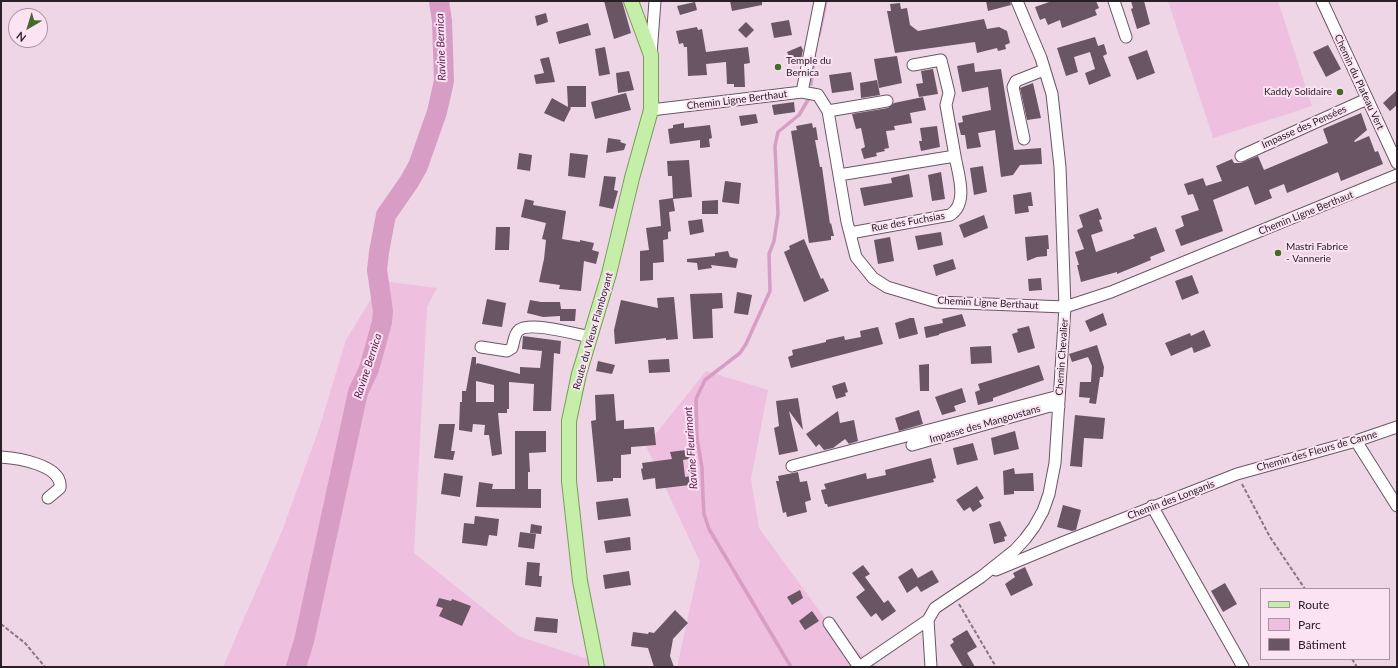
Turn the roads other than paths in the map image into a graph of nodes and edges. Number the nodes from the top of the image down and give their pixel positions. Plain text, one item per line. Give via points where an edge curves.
1 (632, 1) edge
2 (656, 1) edge
3 (820, 1) edge
4 (1017, 1) edge
5 (1114, 1) edge
6 (1322, 1) edge
7 (1126, 37) dead end
8 (651, 55) junction
9 (913, 65) dead end
10 (1044, 70) junction
11 (802, 92) junction
12 (1367, 99) junction
13 (887, 101) dead end
14 (651, 110) junction
15 (828, 111) junction
16 (1024, 139) dead end
17 (955, 156) junction
18 (1241, 156) dead end
19 (1397, 163) edge
20 (839, 175) junction
21 (1397, 175) edge
22 (850, 233) junction
23 (1065, 307) junction
24 (590, 337) junction
25 (481, 347) dead end
26 (1059, 402) junction
27 (1397, 427) edge
28 (1356, 441) junction
29 (912, 444) dead end
30 (1, 457) edge
31 (792, 466) dead end
32 (1237, 474) joint
33 (48, 498) dead end
34 (1152, 506) junction
35 (1397, 506) edge
36 (981, 576) junction
37 (928, 620) junction
38 (829, 623) dead end
39 (597, 667) edge
40 (859, 667) edge
41 (931, 667) edge
42 (1243, 667) edge

1 - 8 main road, Route du Vieux Flamboyant
2 - 8 street
3 - 11 street
4 - 10 street, Chemin Chevalier
5 - 7 street
6 - 12 street, Chemin du Plateau Vert
8 - 14 main road, Route du Vieux Flamboyant
9 - 17 street, Rue des Fuchsias via 941,60 949,93 946,105
10 - 16 street via 1016,80 1013,87
10 - 23 street, Chemin Chevalier via 1052,94 1060,168
11 - 14 street, Chemin Ligne Berthaut
11 - 15 street, Chemin Ligne Berthaut via 818,95
12 - 18 street, Impasse des Pensées
12 - 19 street, Chemin du Plateau Vert
13 - 15 street
14 - 24 main road, Route du Vieux Flamboyant
15 - 20 street, Chemin Ligne Berthaut
17 - 20 street
17 - 22 street, Rue des Fuchsias via 961,194 961,204 957,211 950,215
20 - 22 street, Chemin Ligne Berthaut
21 - 23 street, Chemin Ligne Berthaut via 1118,289
22 - 23 street, Chemin Ligne Berthaut via 856,257 873,278 887,287 937,302
23 - 26 street, Chemin Chevalier
24 - 25 street via 530,326 519,330 512,348 507,351
24 - 39 main road, Route du Vieux Flamboyant via 569,421 569,481 580,581
26 - 29 street, Impasse des Mangoustans
26 - 31 street
26 - 36 street, Chemin Chevalier via 1049,494 1039,519 1015,550
27 - 28 street, Chemin des Fleurs de Canne
28 - 32 street, Chemin des Fleurs de Canne
28 - 35 street
30 - 33 street via 29,461 53,474 60,488
32 - 34 street, Chemin des Longanis
34 - 36 street, Chemin des Longanis
34 - 42 street
36 - 37 street, Chemin Chevalier via 935,608
37 - 40 street, Chemin Chevalier
37 - 41 street
38 - 40 street

